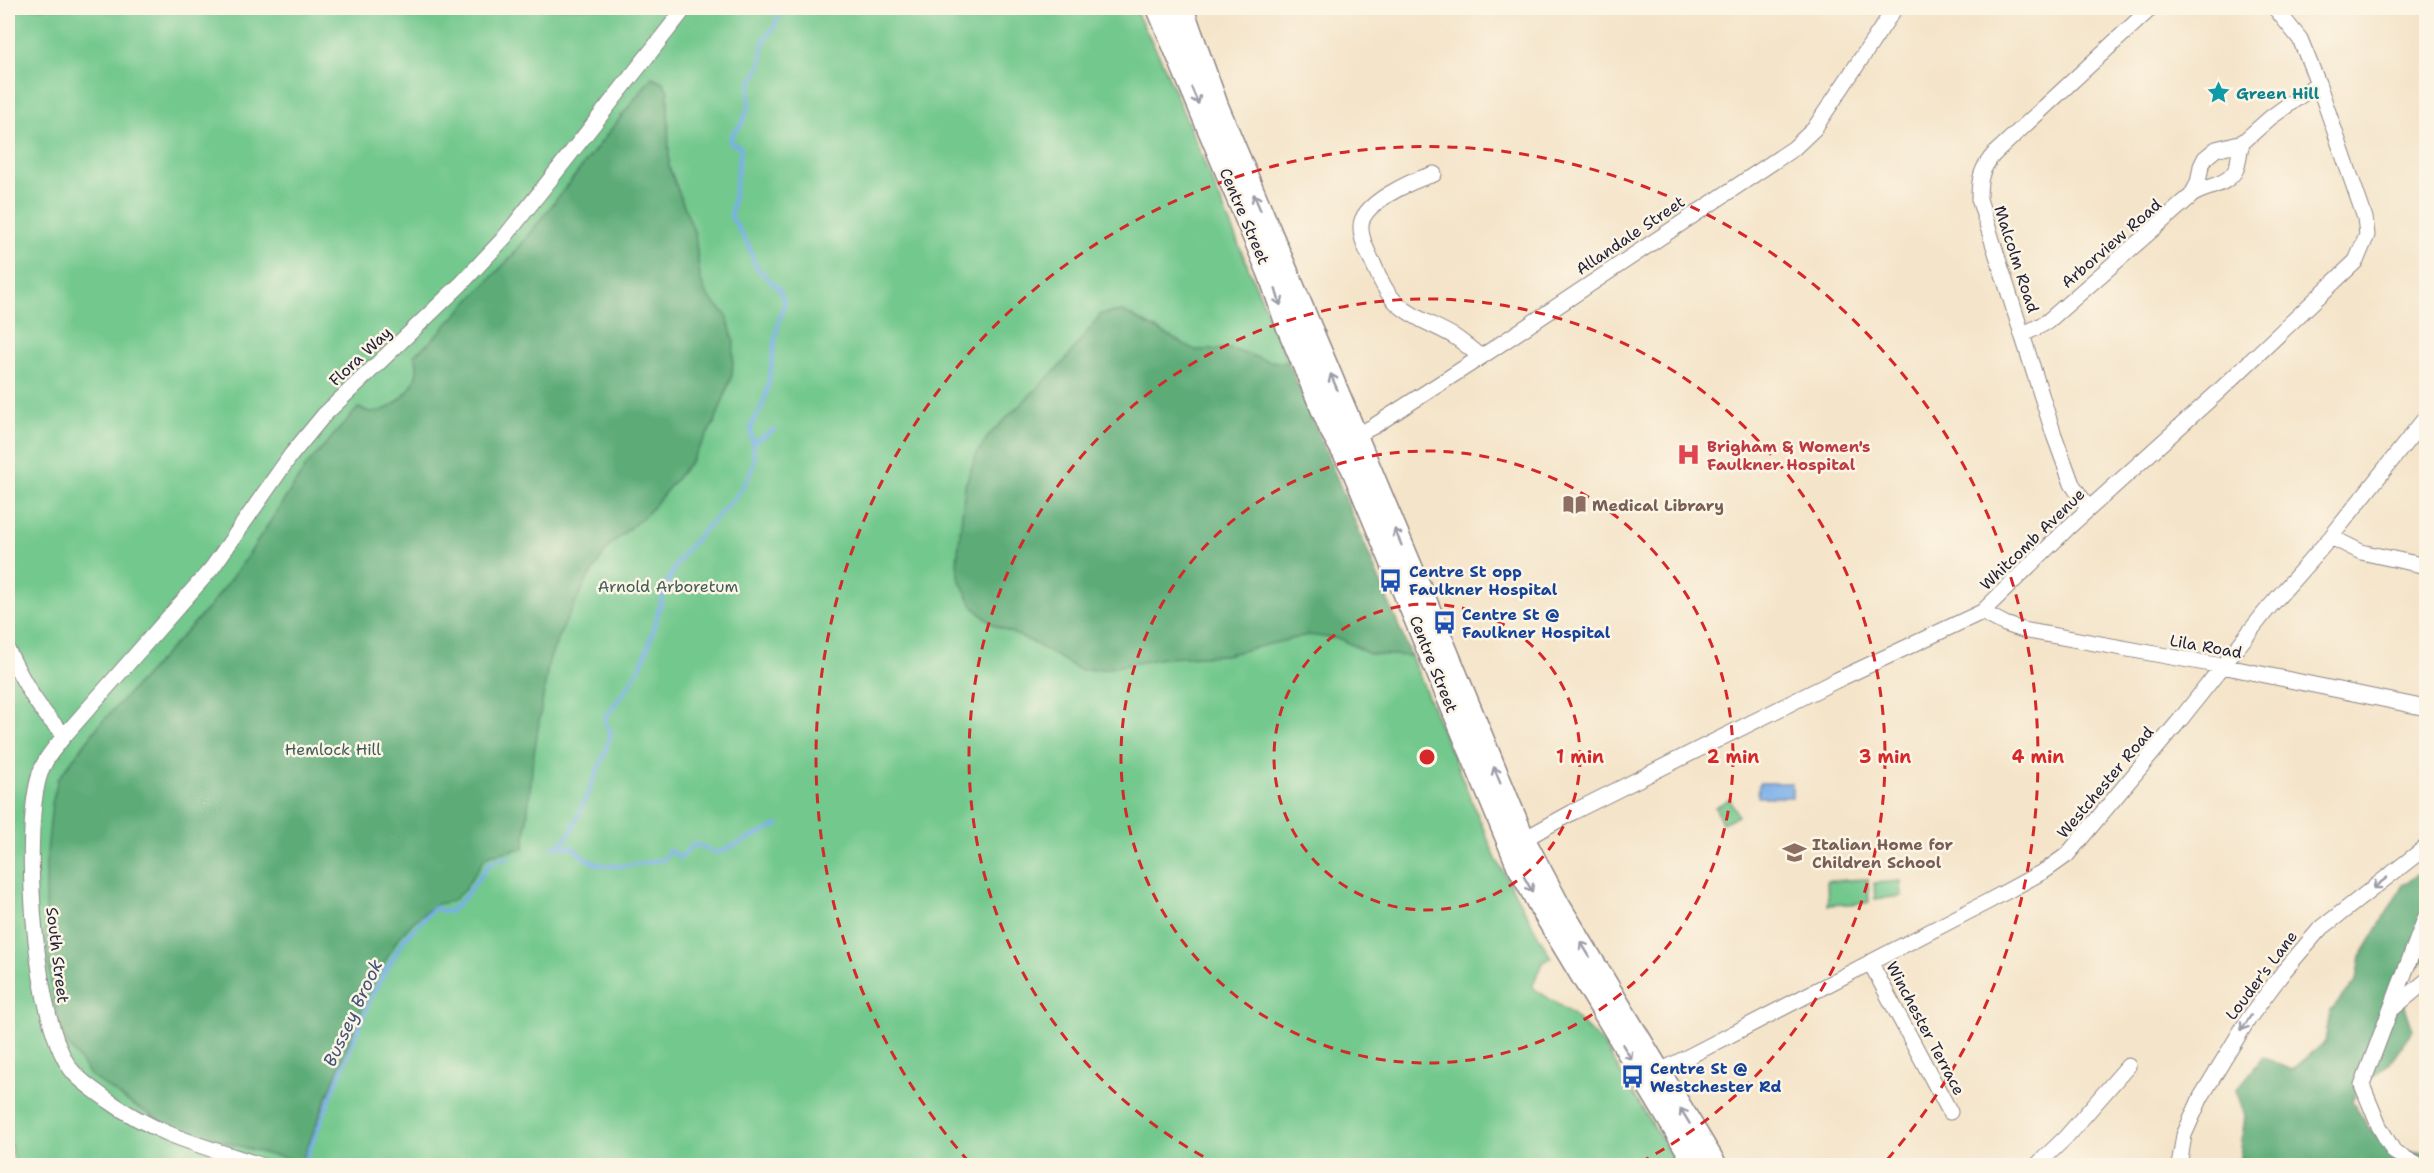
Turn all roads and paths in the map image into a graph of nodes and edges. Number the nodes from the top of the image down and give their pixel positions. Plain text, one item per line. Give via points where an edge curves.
1 (685, 8) edge
2 (1158, 8) edge
3 (1182, 8) edge
4 (1895, 8) edge
5 (2151, 8) edge
6 (2275, 8) edge
7 (2318, 83) junction
8 (2243, 142) junction
9 (1434, 174) dead end
10 (2191, 196) junction
11 (2022, 335) junction
12 (1481, 357) junction
13 (2427, 417) edge
14 (1348, 440) junction
15 (2089, 509) junction
16 (2331, 537) junction
17 (2427, 566) edge
18 (1982, 612) junction
19 (8, 651) edge
20 (2222, 666) junction
21 (2427, 708) edge
22 (65, 735) junction
23 (1516, 844) junction
24 (2427, 847) edge
25 (2427, 916) edge
26 (1870, 962) junction
27 (2427, 981) edge
28 (2389, 1012) junction
29 (2128, 1066) dead end
30 (1651, 1075) junction
31 (1950, 1112) dead end
32 (263, 1166) edge
33 (1697, 1166) edge
34 (1716, 1166) edge
35 (2036, 1166) edge
36 (2179, 1166) edge
37 (2419, 1166) edge

1 - 22 street, Flora Way via 504,238 324,415 291,455 212,568
2 -> 14 highway, Centre Street via 1272,279 1330,430
14 -> 3 highway, Centre Street
4 - 12 street, Allandale Street via 1814,129 1794,148
5 - 11 street, Malcolm Road via 1995,153 1979,177 1979,199
6 - 7 street via 2300,39
7 - 8 street, Arborview Road
7 - 15 street, Whitcomb Avenue via 2365,218 2367,235 2363,249 2319,298
8 - 10 street, Arborview Road via 2232,175
8 - 10 street, Arborview Road via 2216,149 2205,158
9 - 12 street via 1371,206 1360,229 1387,293 1422,321 1455,337
10 - 11 street, Arborview Road via 2047,322
11 - 15 street, Malcolm Road via 2072,484
12 - 14 street, Allandale Street
13 - 16 street, Westchester Road
14 - 23 highway, Centre Street via 1356,477
15 - 18 street, Whitcomb Avenue
16 - 17 street via 2361,552
16 - 20 street, Westchester Road
18 - 20 street, Lila Road via 2023,630
18 - 23 street, Whitcomb Avenue via 1768,714
19 - 22 street via 28,691
20 - 21 street, Lila Road
20 - 26 street, Westchester Road via 2067,855 1997,897
22 - 32 street, South Street via 44,763 34,796 32,821 40,978 48,1018 61,1053 72,1071 87,1084 146,1125
23 - 30 highway, Centre Street via 1559,906
24 -> 36 street, Louder's Lane via 2319,930 2284,971 2249,1018 2201,1097 2184,1135
25 - 28 street
26 - 30 street, Westchester Road
26 - 31 street, Winchester Terrace
27 - 28 street
28 - 37 street via 2362,1088 2394,1152
29 - 35 street via 2066,1138
30 - 33 highway, Centre Street
34 -> 30 highway, Centre Street

